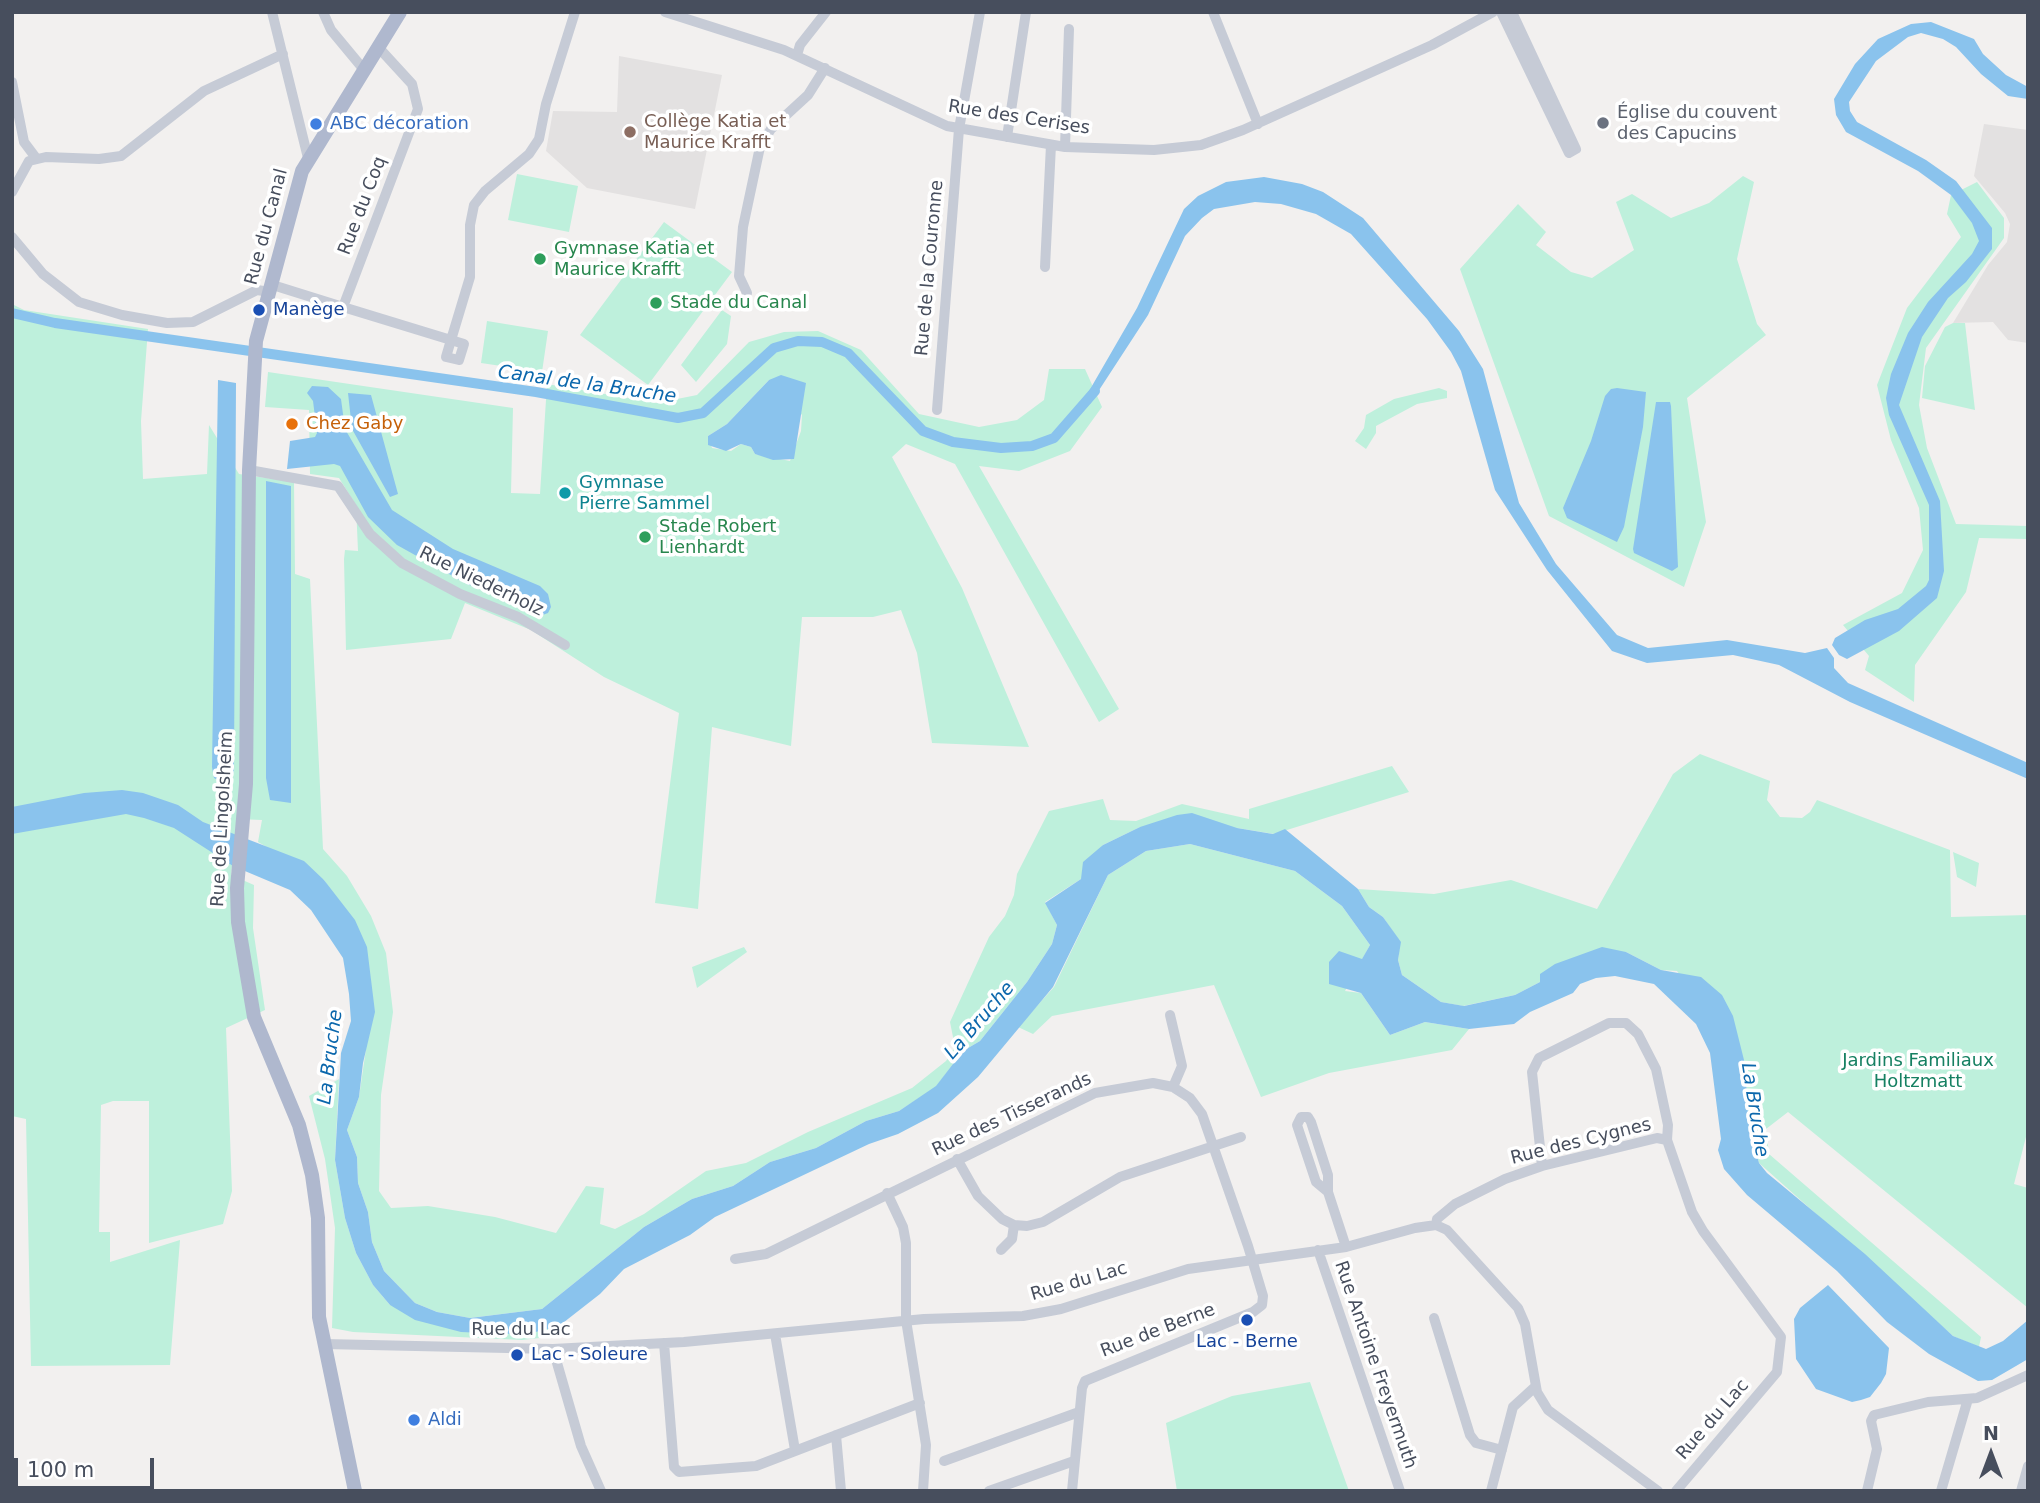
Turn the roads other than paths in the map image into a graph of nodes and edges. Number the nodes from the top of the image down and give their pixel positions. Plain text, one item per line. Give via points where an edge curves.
1 (272, 12) edge
2 (323, 12) edge
3 (575, 12) edge
4 (665, 12) edge
5 (826, 12) edge
6 (980, 12) edge
7 (1026, 12) edge
8 (1213, 12) edge
9 (1501, 12) edge
10 (1511, 12) edge
11 (1487, 13) edge
12 (396, 14) edge
13 (1069, 29) dead end
14 (379, 48) junction
15 (283, 54) junction
16 (797, 55) junction
17 (825, 68) junction
18 (365, 71) junction
19 (12, 82) edge
20 (1258, 124) junction
21 (959, 129) junction
22 (1007, 137) junction
23 (1051, 145) junction
24 (1065, 147) junction
25 (36, 158) junction
26 (307, 158) junction
27 (12, 192) edge
28 (12, 237) edge
29 (1045, 267) dead end
30 (271, 288) junction
31 (747, 293) dead end
32 (343, 307) junction
33 (254, 363) joint
34 (936, 410) dead end
35 (249, 470) junction
36 (565, 645) dead end
37 (1170, 1016) dead end
38 (1173, 1087) junction
39 (1241, 1138) dead end
40 (1667, 1140) junction
41 (1214, 1148) junction
42 (957, 1160) junction
43 (1542, 1166) junction
44 (1328, 1192) junction
45 (887, 1193) junction
46 (1014, 1225) junction
47 (1436, 1225) junction
48 (1346, 1247) junction
49 (1002, 1250) dead end
50 (1318, 1250) junction
51 (1252, 1258) junction
52 (735, 1259) dead end
53 (1434, 1318) dead end
54 (906, 1320) junction
55 (775, 1334) junction
56 (664, 1343) junction
57 (324, 1344) junction
58 (553, 1349) junction
59 (2028, 1375) edge
60 (1536, 1386) junction
61 (1968, 1399) junction
62 (920, 1403) junction
63 (1079, 1412) junction
64 (836, 1435) junction
65 (795, 1450) junction
66 (1502, 1450) junction
67 (944, 1461) dead end
68 (1074, 1461) junction
69 (2028, 1466) edge
70 (355, 1491) edge
71 (601, 1491) edge
72 (841, 1491) edge
73 (923, 1491) edge
74 (989, 1491) edge
75 (1072, 1491) edge
76 (1401, 1491) edge
77 (1491, 1491) edge
78 (1658, 1491) edge
79 (1676, 1491) edge
80 (1867, 1491) edge
81 (1941, 1491) edge
82 (2021, 1491) edge

1 - 15 street
2 - 18 street via 331,30
3 - 32 street via 539,139 474,205 470,277 451,340
4 - 16 street, Rue des Cerises
5 - 16 street
6 - 21 street, Rue de la Couronne
7 - 22 street
8 - 20 street
9 - 10 street via 1569,153 1576,149
11 - 20 street, Rue des Cerises via 1432,45
12 - 14 main road, Rue du Canal
13 - 24 street
14 - 18 main road, Rue du Canal
14 - 32 street, Rue du Coq via 412,84 418,108
15 - 25 street via 204,90 121,156
15 - 26 street
16 - 17 street, Rue des Cerises
17 - 21 street, Rue des Cerises via 919,115
17 - 31 street via 808,95 771,129 760,147 743,227 739,276
18 - 26 main road, Rue du Canal
19 - 25 street via 24,142
20 - 24 street, Rue des Cerises via 1182,149
21 - 22 street, Rue des Cerises
21 - 34 street, Rue de la Couronne
22 - 23 street, Rue des Cerises
23 - 24 street, Rue des Cerises
23 - 29 street
25 - 27 street via 25,166
26 - 30 main road, Rue du Canal
28 - 30 street via 43,274 79,302 122,316 186,323
30 - 32 street
30 - 33 main road, Rue du Canal
33 - 35 main road, Rue de Lingolsheim
35 - 36 street, Rue Niederholz via 338,486 370,534 402,563 460,594 518,617
35 - 57 main road, Rue de Lingolsheim via 244,823 238,922 254,1017 299,1125 312,1175 318,1218 317,1299
37 - 38 street via 1182,1066
38 - 41 street via 1190,1098 1202,1114
38 - 42 street, Rue des Tisserands via 1137,1084 1095,1093
39 - 41 street
40 - 43 street, Rue des Cygnes via 1657,1138
40 - 43 street via 1656,1069 1638,1034 1626,1023 1609,1023 1539,1058 1532,1072
40 - 79 street, Rue du Lac via 1703,1231 1779,1330 1777,1372
41 - 46 street via 1120,1178 1043,1222
41 - 51 street
42 - 45 street, Rue des Tisserands
42 - 46 street via 978,1196
43 - 47 street, Rue des Cygnes via 1455,1204
44 - 44 street via 1316,1182 1297,1125 1301,1117 1311,1122 1328,1175
44 - 48 street
45 - 52 street, Rue des Tisserands via 766,1254
45 - 54 street via 906,1243
46 - 49 street via 1012,1238
47 - 48 street, Rue du Lac
47 - 60 street via 1447,1230 1518,1308
48 - 50 street, Rue du Lac
50 - 51 street, Rue du Lac
50 - 76 street, Rue Antoine Freyermuth
51 - 54 street, Rue du Lac via 1170,1273 1037,1314
51 - 63 street, Rue de Berne via 1263,1296 1259,1309 1092,1376 1082,1388
53 - 66 street via 1470,1435 1476,1443
54 - 55 street, Rue du Lac
54 - 62 street
55 - 56 street, Rue du Lac
55 - 65 street
56 - 58 street, Rue du Lac
56 - 65 street via 674,1467 679,1472 756,1466
57 - 58 street, Rue du Lac
57 - 70 main road, Rue de Lingolsheim
58 - 71 street via 581,1446
59 - 61 street
60 - 66 street via 1513,1407
60 - 78 street via 1541,1400 1561,1422
61 - 80 street via 1928,1402 1872,1418 1877,1449
61 - 81 street
62 - 64 street
62 - 73 street via 926,1445
63 - 67 street
63 - 68 street, Rue de Berne
64 - 65 street
64 - 72 street
66 - 77 street
68 - 74 street
68 - 75 street, Rue de Berne
69 - 82 street

